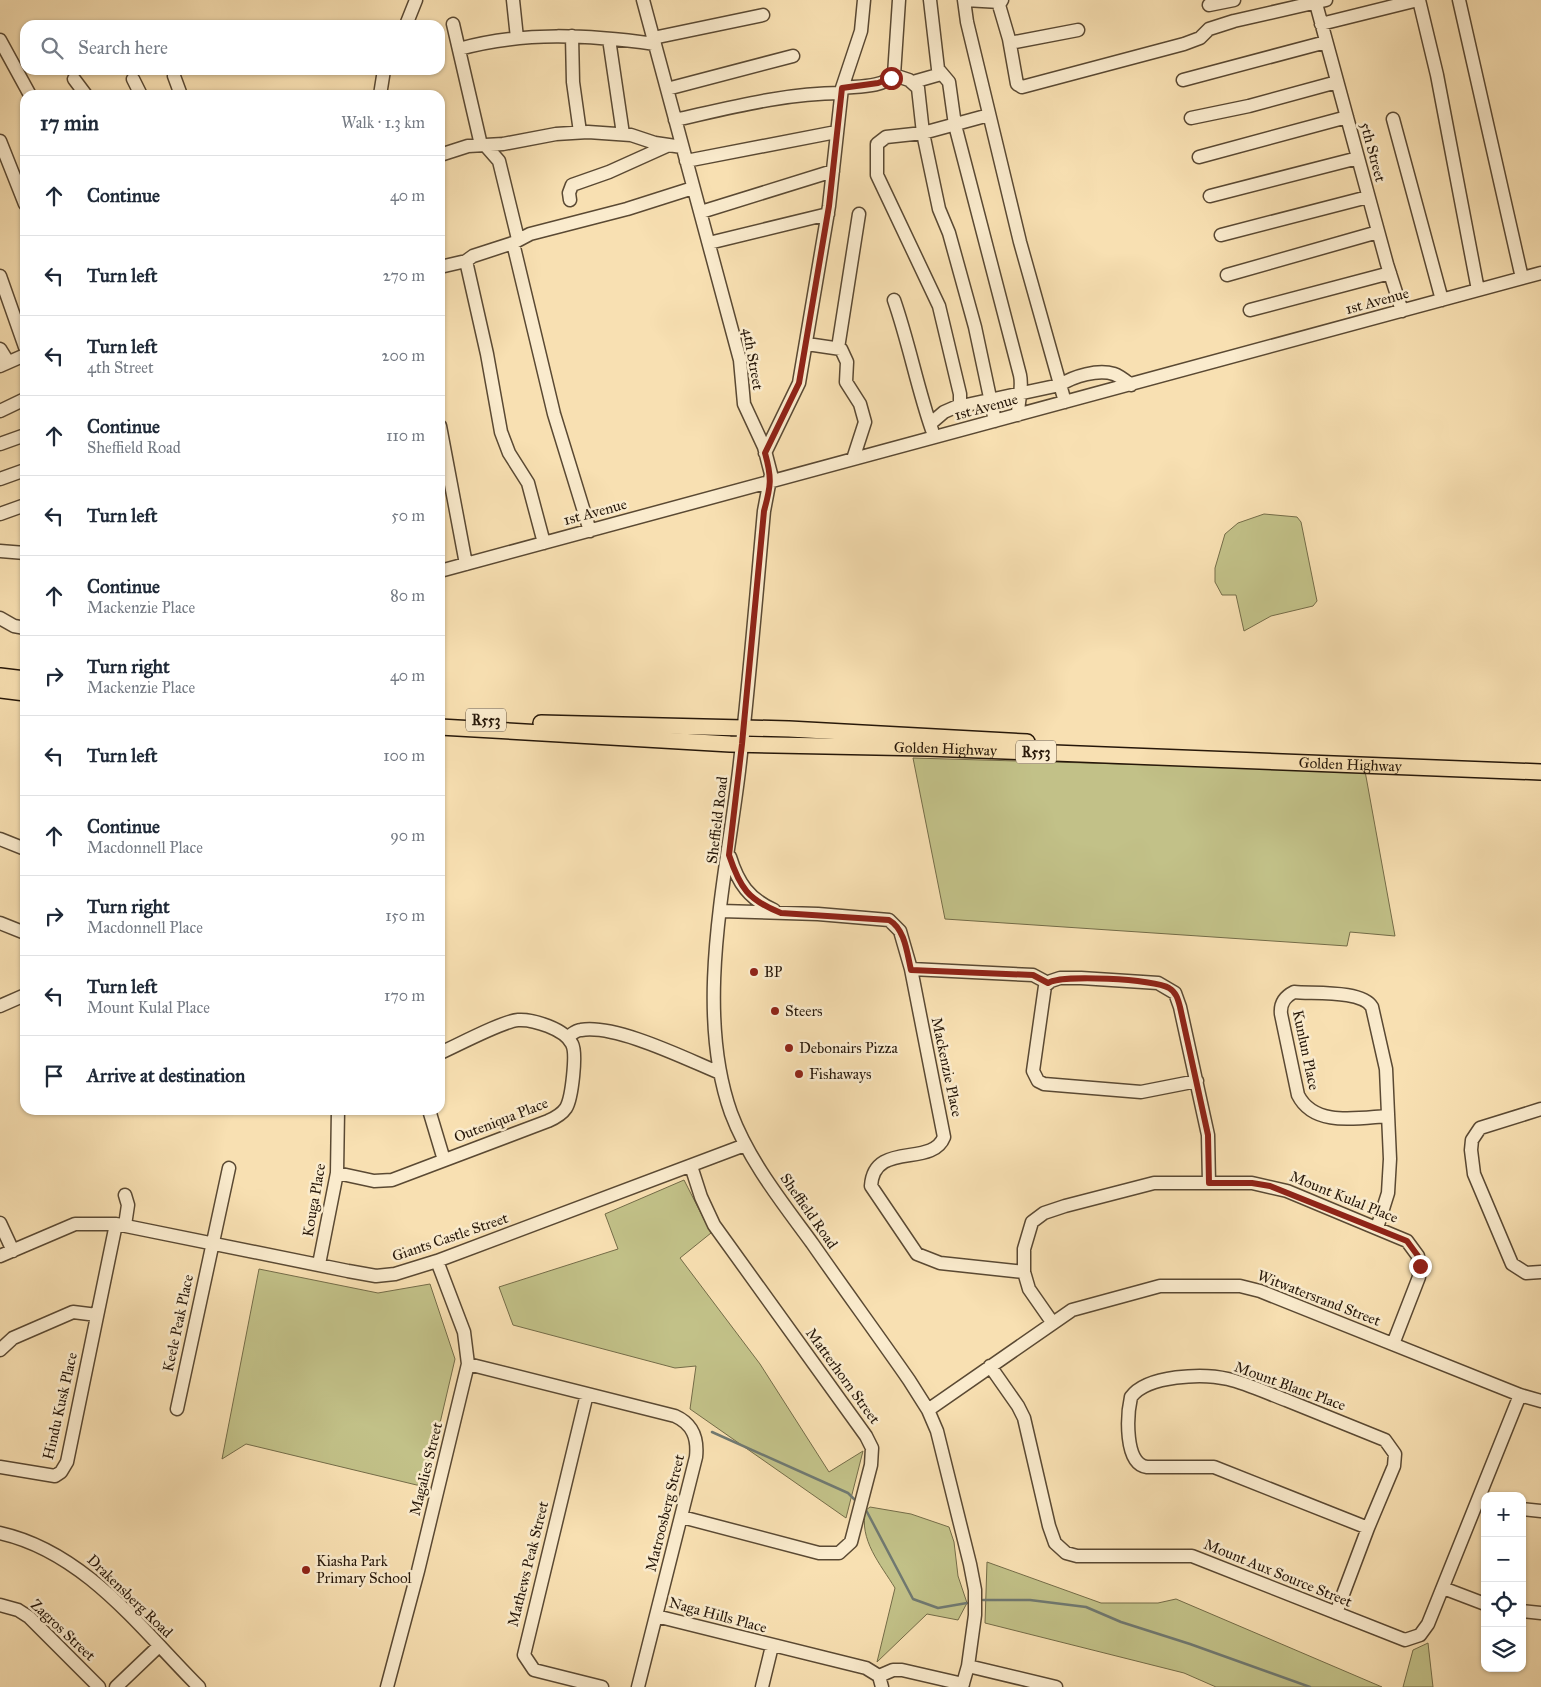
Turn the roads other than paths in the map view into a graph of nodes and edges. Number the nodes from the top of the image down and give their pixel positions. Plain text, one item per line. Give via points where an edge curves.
1 (416, 0) edge
2 (513, 0) edge
3 (644, 0) edge
4 (864, 0) edge
5 (899, 0) edge
6 (930, 0) edge
7 (964, 0) edge
8 (1234, 0) edge
9 (1419, 0) edge
10 (1459, 0) edge
11 (1001, 1) edge
12 (1319, 1) edge
13 (1209, 5) dead end
14 (763, 16) dead end
15 (408, 20) edge
16 (453, 24) dead end
17 (1321, 24) junction
18 (1078, 30) dead end
19 (572, 36) junction
20 (518, 38) junction
21 (609, 39) junction
22 (0, 40) edge
23 (654, 41) junction
24 (1326, 42) junction
25 (1010, 44) junction
26 (460, 49) junction
27 (793, 56) dead end
28 (941, 74) junction
29 (383, 75) edge
30 (894, 75) junction
31 (174, 76) dead end
32 (74, 79) dead end
33 (133, 80) dead end
34 (1184, 80) dead end
35 (913, 82) junction
36 (1337, 82) junction
37 (667, 89) junction
38 (27, 90) edge
39 (82, 90) edge
40 (138, 90) edge
41 (180, 90) edge
42 (381, 90) edge
43 (841, 90) junction
44 (989, 115) junction
45 (1347, 117) junction
46 (1191, 118) dead end
47 (1393, 119) dead end
48 (675, 120) junction
49 (955, 125) junction
50 (580, 132) junction
51 (836, 132) junction
52 (923, 133) junction
53 (623, 134) junction
54 (0, 141) edge
55 (483, 145) junction
56 (676, 146) junction
57 (445, 153) edge
58 (1199, 157) dead end
59 (1358, 158) junction
60 (686, 161) junction
61 (833, 171) junction
62 (693, 188) junction
63 (20, 191) edge
64 (1210, 196) dead end
65 (1368, 196) junction
66 (570, 200) dead end
67 (701, 212) junction
68 (828, 214) junction
69 (859, 214) dead end
70 (1378, 232) junction
71 (1221, 235) dead end
72 (516, 241) junction
73 (709, 243) junction
74 (466, 261) junction
75 (445, 267) edge
76 (1390, 273) junction
77 (1541, 273) edge
78 (1227, 275) dead end
79 (0, 276) edge
80 (1522, 278) junction
81 (1478, 290) junction
82 (894, 300) dead end
83 (1442, 300) junction
84 (1250, 310) dead end
85 (1402, 312) junction
86 (20, 333) edge
87 (807, 344) junction
88 (838, 348) junction
89 (0, 349) edge
90 (20, 357) edge
91 (4, 364) edge
92 (1060, 385) junction
93 (1131, 385) junction
94 (1021, 394) junction
95 (991, 400) junction
96 (20, 401) edge
97 (1065, 402) junction
98 (957, 407) junction
99 (0, 411) edge
100 (1018, 415) junction
101 (995, 421) junction
102 (930, 424) junction
103 (20, 437) edge
104 (935, 437) junction
105 (0, 444) edge
106 (445, 453) edge
107 (765, 453) junction
108 (853, 459) junction
109 (20, 472) edge
110 (0, 479) edge
111 (771, 483) junction
112 (20, 507) edge
113 (0, 514) edge
114 (590, 531) junction
115 (544, 543) junction
116 (0, 551) edge
117 (20, 553) edge
118 (466, 564) junction
119 (445, 570) edge
120 (0, 618) edge
121 (20, 627) edge
122 (0, 676) edge
123 (20, 678) edge
124 (0, 690) edge
125 (20, 692) edge
126 (445, 718) edge
127 (445, 727) edge
128 (743, 728) junction
129 (742, 744) junction
130 (1541, 762) edge
131 (1541, 772) edge
132 (0, 838) edge
133 (20, 847) edge
134 (729, 855) junction
135 (721, 911) junction
136 (781, 913) junction
137 (0, 923) edge
138 (20, 931) edge
139 (911, 970) junction
140 (1048, 983) junction
141 (20, 997) edge
142 (0, 1006) edge
143 (568, 1037) junction
144 (445, 1051) edge
145 (720, 1073) junction
146 (1196, 1081) junction
147 (1541, 1109) edge
148 (338, 1115) edge
149 (430, 1115) edge
150 (1387, 1116) junction
151 (745, 1145) junction
152 (444, 1160) junction
153 (691, 1166) junction
154 (229, 1168) dead end
155 (337, 1173) junction
156 (1209, 1183) junction
157 (125, 1195) dead end
158 (0, 1223) edge
159 (120, 1224) junction
160 (1377, 1228) junction
161 (212, 1243) junction
162 (13, 1250) junction
163 (0, 1256) edge
164 (437, 1261) junction
165 (319, 1264) junction
166 (1024, 1272) junction
167 (1541, 1272) edge
168 (97, 1315) junction
169 (1052, 1322) junction
170 (1393, 1344) junction
171 (0, 1350) edge
172 (468, 1364) junction
173 (990, 1366) junction
174 (587, 1394) junction
175 (1520, 1395) junction
176 (1541, 1401) edge
177 (177, 1410) dead end
178 (928, 1410) junction
179 (0, 1467) edge
180 (1485, 1492) edge
181 (1481, 1501) edge
182 (1526, 1509) edge
183 (1541, 1511) edge
184 (682, 1517) junction
185 (1368, 1528) junction
186 (0, 1533) edge
187 (1443, 1588) junction
188 (1481, 1602) edge
189 (0, 1605) edge
190 (1526, 1612) edge
191 (1336, 1613) junction
192 (1541, 1614) edge
193 (656, 1616) junction
194 (158, 1646) junction
195 (772, 1646) junction
196 (968, 1666) junction
197 (881, 1682) edge
198 (1033, 1684) edge
199 (962, 1685) edge
200 (99, 1687) edge
201 (116, 1687) edge
202 (199, 1687) edge
203 (387, 1687) edge
204 (602, 1687) edge
205 (638, 1687) edge
206 (762, 1687) edge
207 (1056, 1687) edge

1 - 15 street
2 - 20 street
3 - 23 street, 4th Street
4 - 43 street via 861,31
5 - 30 street
6 - 28 street
7 - 11 street
7 - 44 street
8 - 13 street
9 - 17 street
9 - 81 street via 1437,75
10 - 80 street
11 - 25 street
12 - 17 street, 5th Street
12 - 25 street via 1234,21 1209,29 1200,38 1184,44 1022,87 1017,84
14 - 23 street
16 - 26 street
17 - 24 street, 5th Street
18 - 25 street
19 - 20 street
19 - 21 street
19 - 50 street via 573,82
20 - 26 street
21 - 23 street
21 - 53 street
22 - 38 street
23 - 37 street, 4th Street
24 - 34 street
24 - 36 street, 5th Street
26 - 55 street
27 - 37 street
28 - 35 street
28 - 49 street via 949,82
29 - 42 street
30 - 35 street
30 - 43 street via 886,81
31 - 41 street
32 - 39 street
33 - 40 street
35 - 52 street via 918,88
36 - 45 street, 5th Street
36 - 46 street
37 - 48 street, 4th Street
43 - 48 street
43 - 51 street
44 - 49 street
44 - 92 street
45 - 58 street
45 - 59 street, 5th Street
47 - 83 street
48 - 56 street, 4th Street
49 - 52 street
49 - 94 street via 1014,344 1023,388
50 - 53 street
50 - 55 street
51 - 60 street
51 - 61 street
52 - 95 street via 939,210 958,262
52 - 98 street via 879,140 877,175 939,306 960,394 961,402
53 - 56 street
54 - 63 street
55 - 57 street
55 - 72 street via 499,161
56 - 60 street, 4th Street
56 - 66 street via 572,185
59 - 64 street
59 - 65 street, 5th Street
60 - 62 street, 4th Street
61 - 67 street
61 - 68 street
62 - 67 street, 4th Street
62 - 72 street
65 - 70 street, 5th Street
65 - 71 street
67 - 73 street, 4th Street
68 - 73 street
68 - 87 street
69 - 88 street
70 - 76 street, 5th Street
70 - 78 street
72 - 74 street
72 - 114 street via 554,414
73 - 107 street, 4th Street via 740,360 744,404
74 - 75 street
74 - 115 street via 486,346 501,432 508,453 528,483
76 - 84 street
76 - 85 street, 5th Street
77 - 80 street, 1st Avenue
79 - 86 street
80 - 81 street, 1st Avenue
81 - 83 street, 1st Avenue
82 - 102 street
83 - 85 street, 1st Avenue
85 - 93 street, 1st Avenue
87 - 88 street
87 - 107 street via 799,383
88 - 108 street via 844,351 846,382 860,404 865,422
89 - 91 street
90 - 91 street
92 - 93 street via 1079,377 1104,373 1113,374
92 - 94 street
92 - 97 street
93 - 97 street, 1st Avenue
94 - 95 street
94 - 100 street
95 - 98 street
95 - 101 street
96 - 99 street
97 - 100 street, 1st Avenue
98 - 102 street via 944,412
100 - 101 street, 1st Avenue
101 - 104 street, 1st Avenue
102 - 104 street
103 - 105 street
104 - 108 street, 1st Avenue
106 - 118 street
107 - 111 street, 4th Street
108 - 111 street, 1st Avenue
109 - 110 street
111 - 114 street, 1st Avenue
111 - 128 street, 4th Street via 764,511
112 - 113 street
114 - 115 street, 1st Avenue
115 - 118 street, 1st Avenue
116 - 117 street
118 - 119 street, 1st Avenue
120 - 121 street
122 - 123 main road
124 - 125 main road
126 - 128 main road, Golden Highway / R553
127 - 129 main road, Golden Highway / R553
128 - 129 street, Sheffield Road
128 - 130 main road, Golden Highway / R553
129 - 131 main road, Golden Highway / R553
129 - 134 street, Sheffield Road
132 - 133 street
134 - 135 street, Sheffield Road
134 - 136 street via 743,889 758,902
135 - 136 street, Mackenzie Place
135 - 145 street, Sheffield Road via 713,1018
136 - 139 street, Mackenzie Place via 889,920 900,931
137 - 138 street
139 - 140 street via 1033,975
139 - 166 street, Mackenzie Place via 944,1137 942,1143 932,1150 880,1164 872,1176 871,1186 917,1254 940,1263
140 - 146 street via 1060,978 1080,978 1158,983 1170,988 1178,998
140 - 146 street via 1034,1051 1033,1071 1038,1081 1141,1092
141 - 142 street
143 - 144 street via 531,1022 515,1020
143 - 145 street via 580,1030 604,1030
143 - 152 street, Outeniqua Place via 575,1051 570,1095 563,1112 548,1121
145 - 151 street, Sheffield Road via 731,1113
146 - 156 street via 1208,1135
147 - 167 street via 1480,1128 1472,1140 1471,1150 1474,1174 1512,1264 1526,1273
148 - 155 street, Kouga Place
149 - 152 street, Outeniqua Place
150 - 150 street, Kunlun Place via 1386,1069 1369,1002 1351,996 1294,992 1287,996 1281,1005 1281,1014 1298,1095 1304,1106 1334,1118
150 - 160 street, Kunlun Place via 1390,1183
151 - 153 street, Giants Castle Street
151 - 178 street, Sheffield Road
152 - 155 street, Outeniqua Place via 392,1180 374,1181
153 - 164 street, Giants Castle Street
153 - 184 street, Matterhorn Street via 714,1225 866,1436 873,1454 851,1542 839,1553 819,1553
154 - 161 street, Keele Peak Place
155 - 165 street, Kouga Place
156 - 160 street, Mount Kulal Place via 1270,1186
156 - 166 street, Mount Kulal Place via 1148,1184 1044,1213 1029,1228 1024,1249
157 - 159 street via 128,1205
158 - 162 street
159 - 161 street, Giants Castle Street
159 - 162 street, Giants Castle Street via 75,1224
159 - 168 street, Hindu Kusk Place
160 - 170 street, Mount Kulal Place via 1407,1241 1418,1256 1420,1266 1420,1277
161 - 165 street, Giants Castle Street
161 - 177 street, Keele Peak Place
162 - 163 street, Giants Castle Street
164 - 165 street, Giants Castle Street via 395,1274 376,1276
164 - 172 street, Magalies Street via 464,1332
166 - 169 street, Mount Kulal Place via 1030,1289
168 - 171 street via 73,1312 13,1338
168 - 179 street, Hindu Kusk Place via 77,1420 67,1462 61,1472 48,1476
169 - 170 street, Witwatersrand Street via 1072,1310 1160,1286 1240,1286 1284,1300
169 - 173 street, Witwatersrand Street
170 - 175 street, Witwatersrand Street
172 - 174 street, Matroosberg Street
172 - 203 street, Magalies Street
173 - 178 street, Witwatersrand Street
173 - 191 street, Mount Aux Source Street via 1024,1418 1049,1526 1059,1549 1077,1556 1192,1556
174 - 184 street, Matroosberg Street via 676,1416 687,1422 696,1438 696,1457
174 - 204 street, Mathews Peak Street via 524,1655 534,1670
175 - 176 street, Witwatersrand Street
175 - 180 street, Mount Aux Source Street
178 - 196 street, Sheffield Road via 945,1459 970,1564 975,1615
181 - 187 street, Mount Aux Source Street
182 - 183 street
184 - 193 street, Matroosberg Street
185 - 185 street, Mount Blanc Place via 1394,1466 1395,1454 1385,1440 1254,1387 1222,1378 1187,1376 1162,1380 1144,1385 1131,1397 1130,1452 1136,1462 1147,1467 1214,1467
185 - 191 street, Mount Blanc Place
186 - 194 street, Drakensberg Road via 38,1546 70,1563 114,1601
187 - 188 street
187 - 191 street, Mount Aux Source Street via 1428,1624 1420,1635 1409,1640
189 - 200 street, Zagros Street via 29,1617
190 - 192 street
193 - 195 street, Naga Hills Place
193 - 205 street, Matroosberg Street
194 - 201 street
194 - 202 street, Drakensberg Road
195 - 197 street, Naga Hills Place via 866,1668
195 - 206 street, Naga Hills Place
196 - 198 street
196 - 199 street, Sheffield Road
197 - 199 street via 893,1670 902,1670
198 - 207 street

